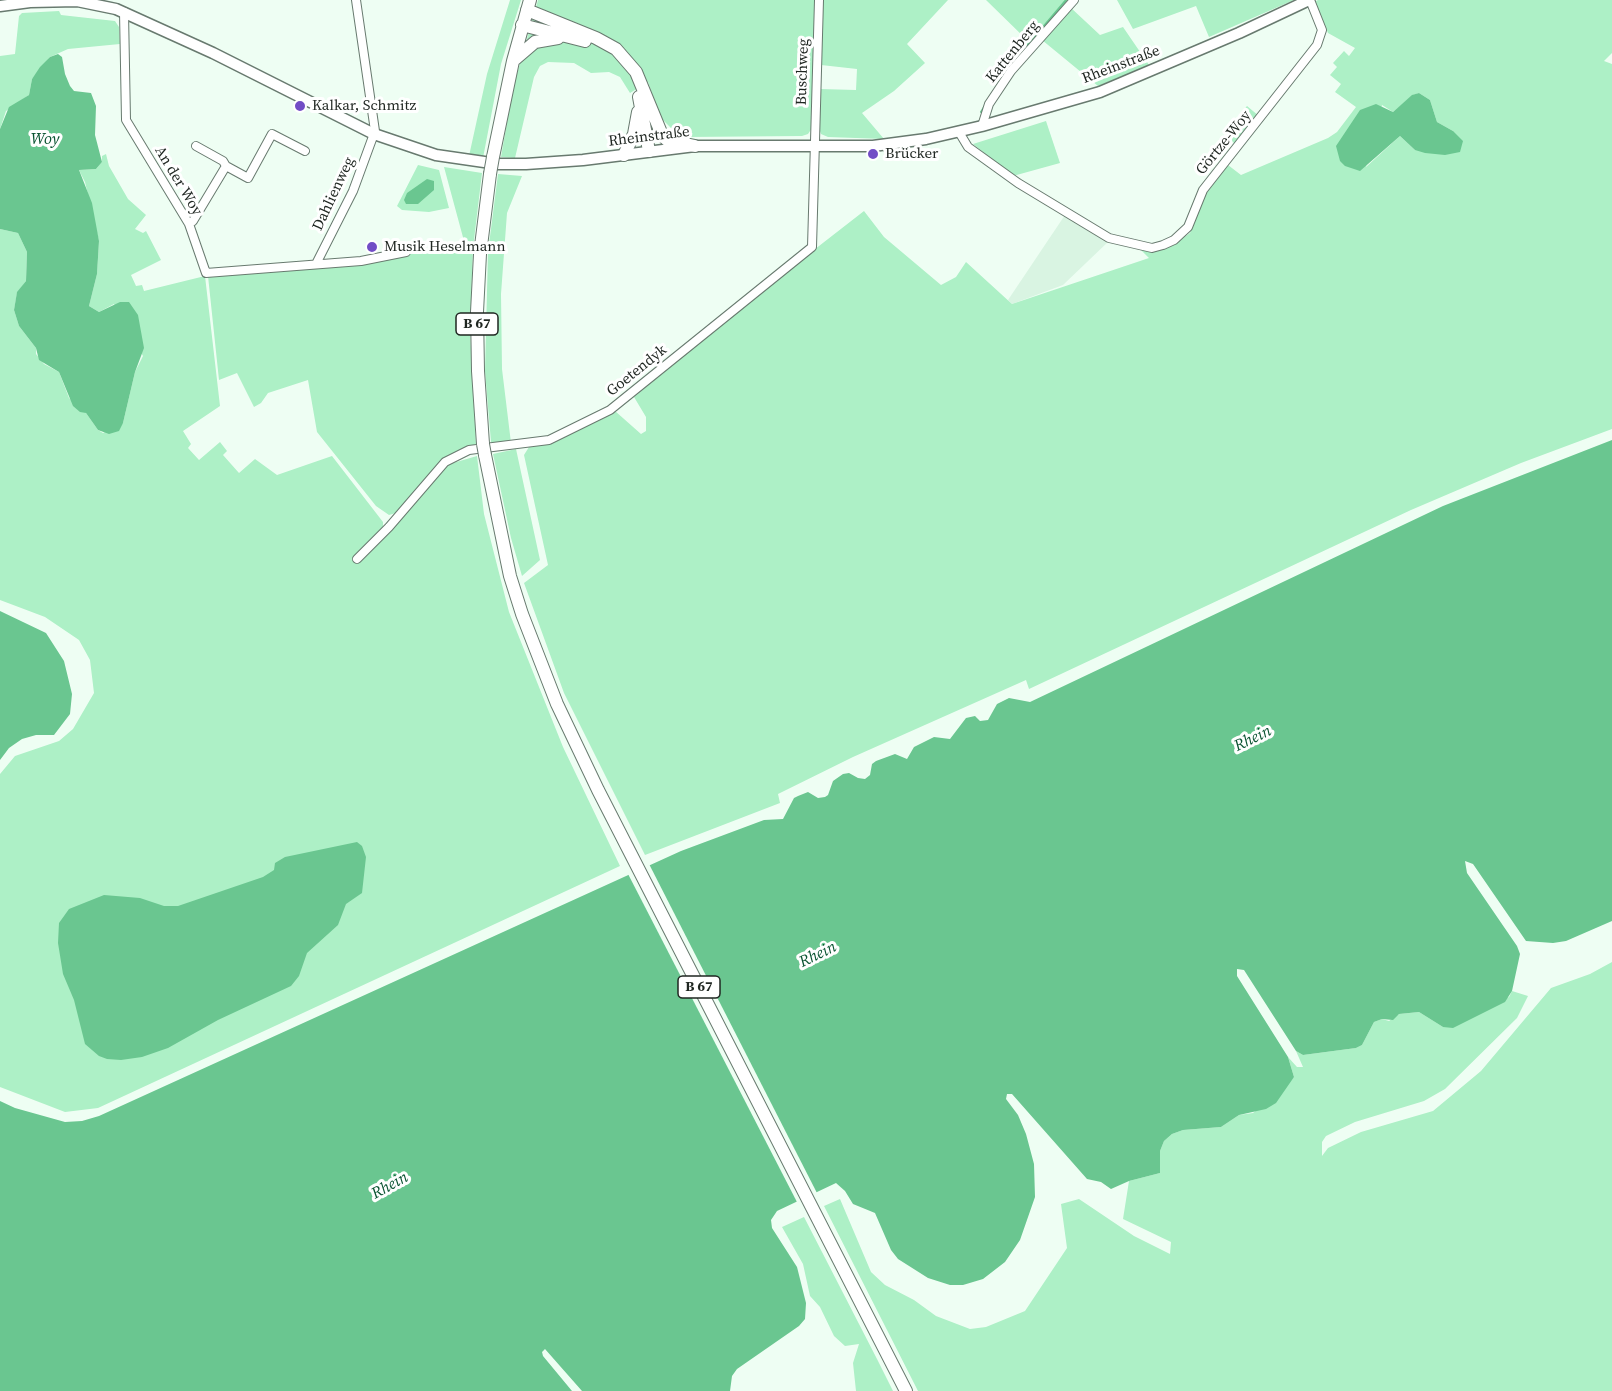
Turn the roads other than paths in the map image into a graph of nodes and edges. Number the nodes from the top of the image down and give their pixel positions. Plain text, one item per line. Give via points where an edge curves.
1 (356, 0) edge
2 (819, 0) edge
3 (1074, 0) edge
4 (1310, 0) edge
5 (528, 5) edge
6 (0, 6) edge
7 (118, 7) edge
8 (522, 25) junction
9 (571, 37) junction
10 (513, 61) junction
11 (638, 96) junction
12 (649, 107) junction
13 (982, 126) junction
14 (959, 132) junction
15 (374, 134) junction
16 (815, 145) junction
17 (196, 146) dead end
18 (695, 146) junction
19 (649, 151) junction
20 (305, 152) dead end
21 (624, 155) junction
22 (226, 166) junction
23 (189, 224) junction
24 (406, 252) dead end
25 (316, 264) junction
26 (357, 559) dead end
27 (906, 1391) edge

1 - 15 street
2 - 16 street, Buschweg
3 - 13 street, Kattenberg via 1011,71 989,104
4 - 13 main road, Rheinstraße via 1100,92
4 - 14 street, Görtze-Woy via 1322,30 1317,45 1203,190 1188,227 1163,245 1144,247 1109,238 1018,183 968,147
5 - 8 main road, B 67
5 - 12 main road via 616,49 636,72
6 - 7 main road, Rheinstraße via 77,1
7 - 15 main road, Rheinstraße
7 - 23 street, An der Woy via 126,120
8 - 9 main road
8 - 10 main road, B 67
9 - 10 main road via 535,42
9 - 11 main road via 601,45 615,54 635,81
10 - 27 main road, B 67, bridge via 490,174 477,312 484,449 510,576 542,668 588,771
11 - 19 main road
11 - 21 main road via 634,134
12 - 18 main road via 658,130 667,140
12 - 19 main road
13 - 14 main road, Rheinstraße
14 - 16 main road, Rheinstraße via 898,144
15 - 21 main road, Rheinstraße via 436,155 498,164
15 - 25 street, Dahlienweg via 353,190
16 - 18 main road, Rheinstraße
16 - 26 street, Goetendyk via 812,247 610,410 549,440 469,450 445,462
17 - 22 street
18 - 19 main road, Rheinstraße
19 - 21 main road, Rheinstraße
20 - 22 street via 272,134 248,178
22 - 23 street
23 - 25 street, An der Woy via 206,273
24 - 25 street, An der Woy

